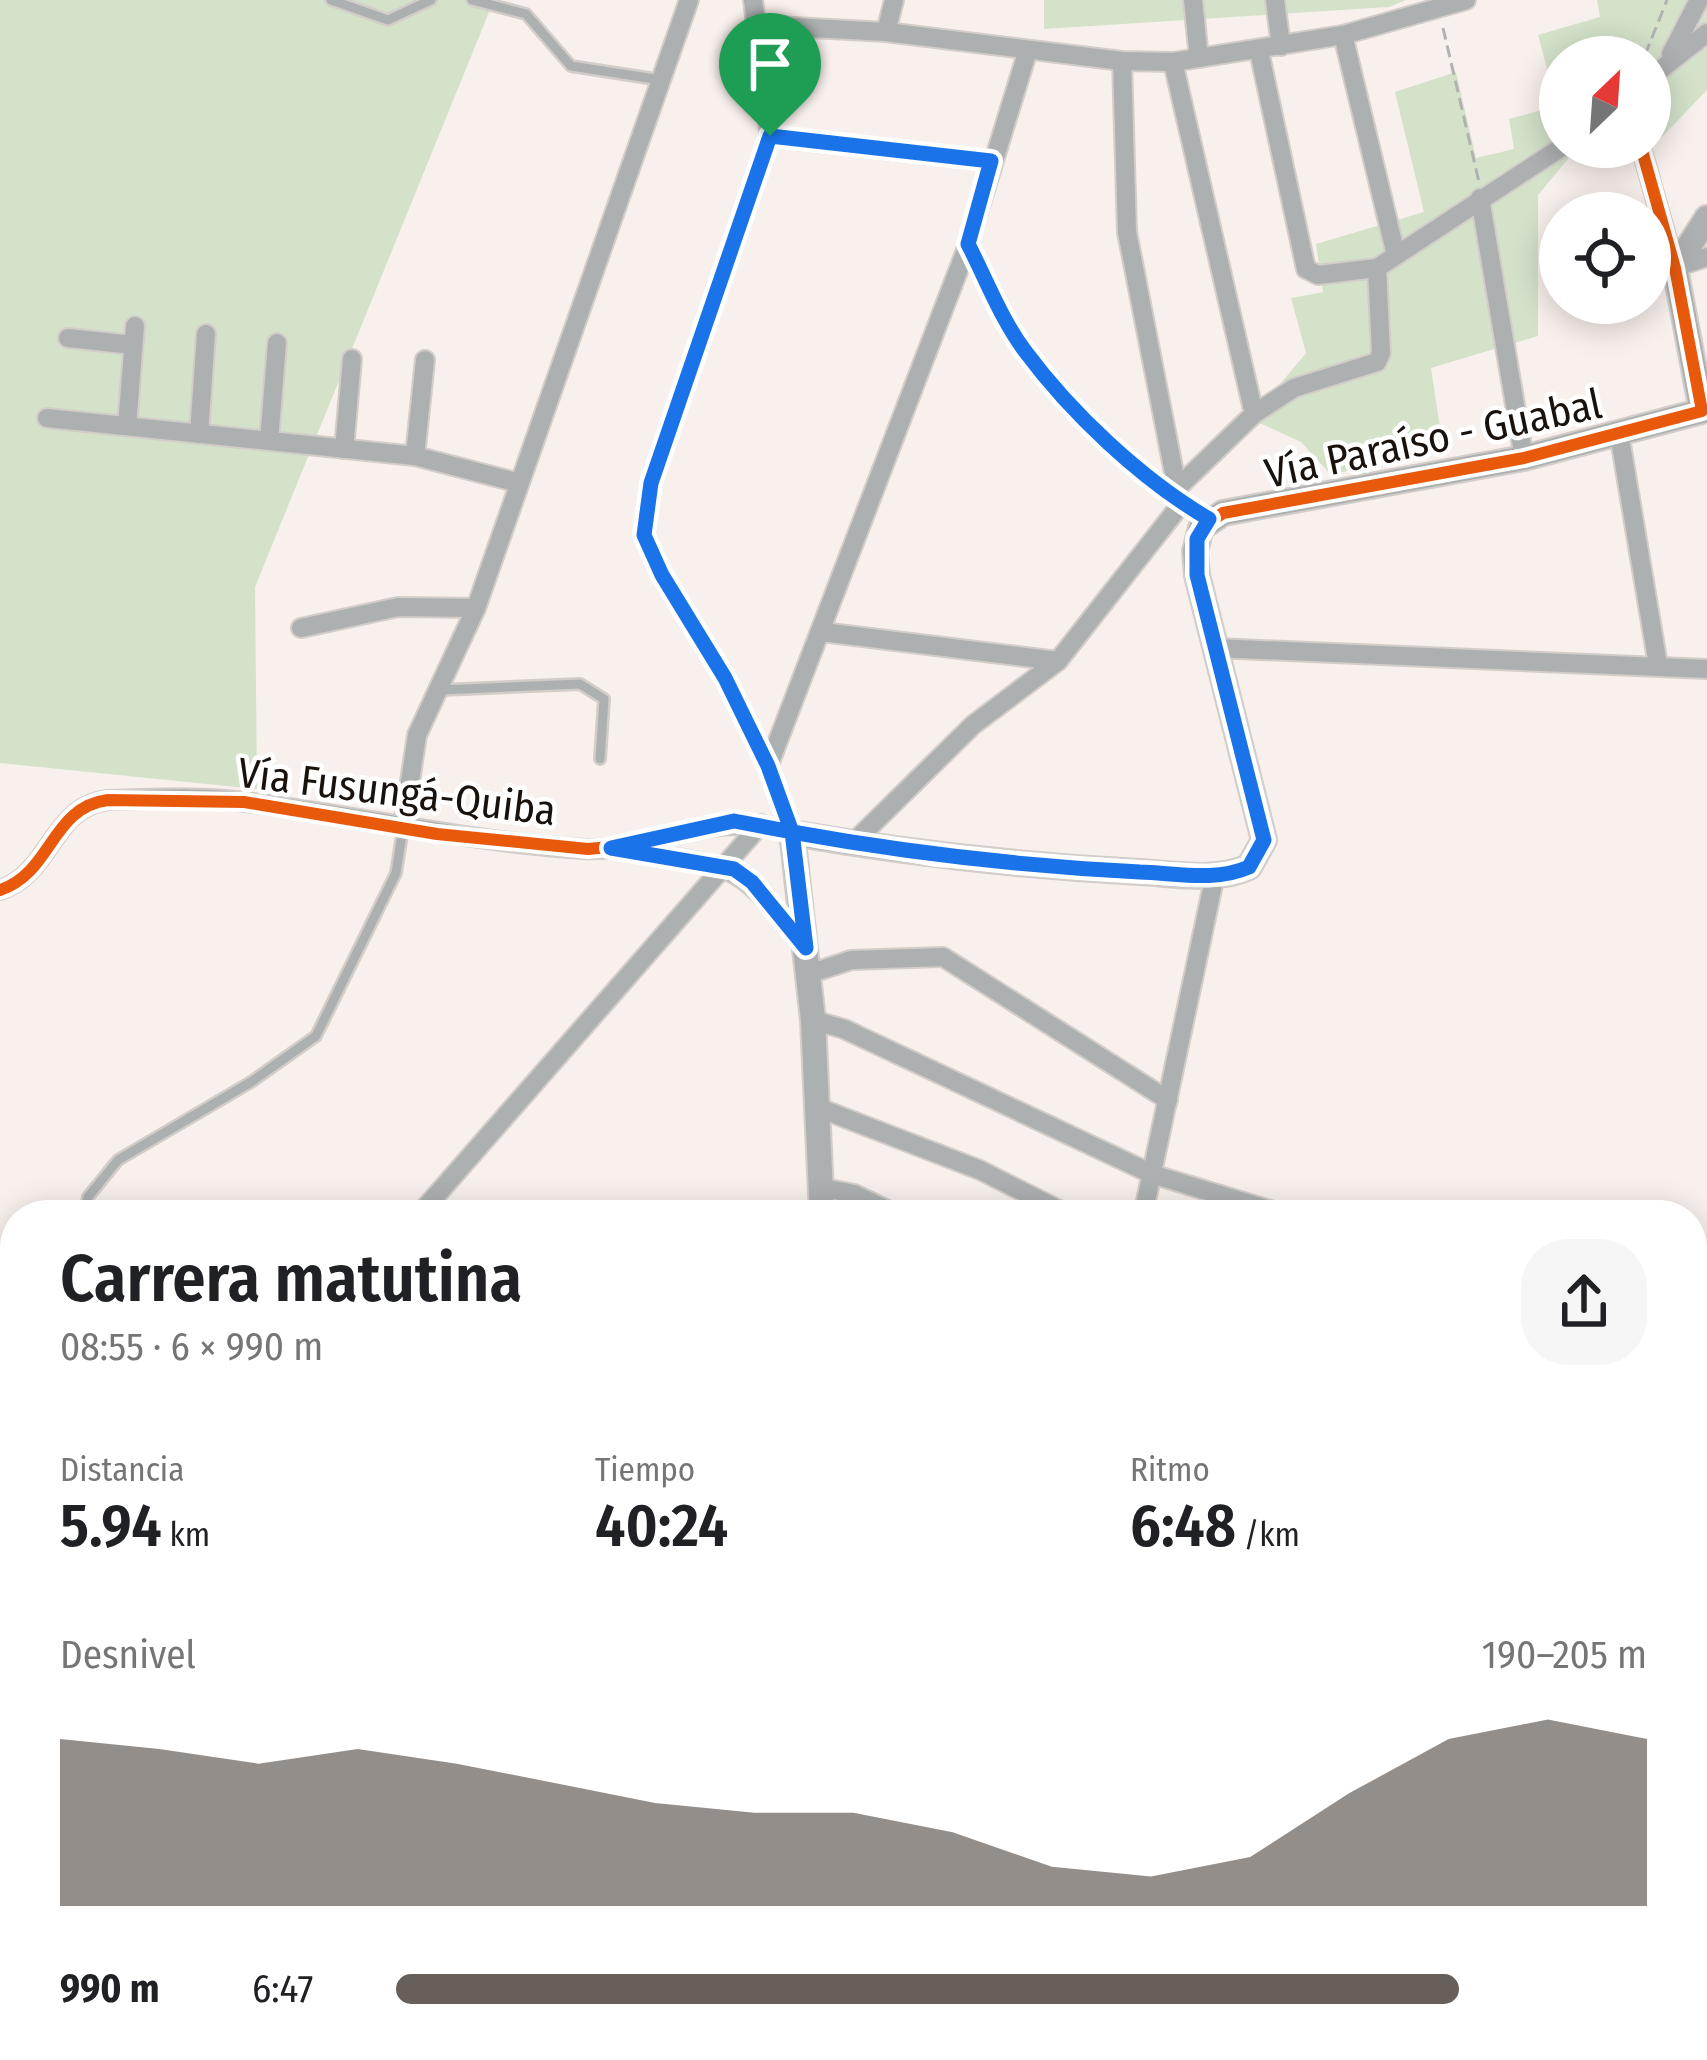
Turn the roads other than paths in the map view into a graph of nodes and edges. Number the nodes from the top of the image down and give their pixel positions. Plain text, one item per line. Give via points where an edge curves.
1 (331, 0) edge
2 (431, 0) edge
3 (472, 0) edge
4 (689, 0) edge
5 (753, 0) edge
6 (894, 0) edge
7 (1193, 0) edge
8 (1276, 0) edge
9 (1466, 0) edge
10 (1699, 0) edge
11 (757, 26) junction
12 (886, 32) junction
13 (1707, 32) edge
14 (1343, 35) junction
15 (1281, 46) junction
16 (1028, 50) junction
17 (1259, 51) junction
18 (1671, 53) edge
19 (1199, 58) junction
20 (1671, 59) edge
21 (1122, 61) junction
22 (1173, 62) junction
23 (661, 80) junction
24 (770, 136) junction
25 (991, 161) junction
26 (1539, 161) edge
27 (1647, 168) edge
28 (1480, 198) junction
29 (1707, 218) edge
30 (968, 244) junction
31 (1396, 255) junction
32 (1707, 257) edge
33 (1377, 268) junction
34 (1676, 268) junction
35 (1671, 269) edge
36 (206, 334) dead end
37 (68, 338) dead end
38 (277, 343) dead end
39 (352, 359) dead end
40 (425, 360) dead end
41 (1705, 410) edge
42 (1254, 414) junction
43 (46, 418) dead end
44 (127, 426) junction
45 (1619, 433) junction
46 (199, 434) junction
47 (269, 441) junction
48 (344, 449) junction
49 (416, 456) junction
50 (1525, 458) junction
51 (519, 483) junction
52 (1177, 495) junction
53 (1209, 519) junction
54 (476, 608) junction
55 (302, 628) dead end
56 (822, 632) junction
57 (1215, 648) junction
58 (1058, 661) junction
59 (1658, 665) junction
60 (1707, 669) edge
61 (435, 690) junction
62 (600, 759) dead end
63 (768, 766) junction
64 (761, 824) junction
65 (403, 828) junction
66 (792, 832) junction
67 (853, 843) junction
68 (611, 848) junction
69 (721, 864) junction
70 (1215, 875) junction
71 (0, 890) edge
72 (807, 961) junction
73 (813, 1020) junction
74 (1168, 1100) junction
75 (819, 1108) junction
76 (1152, 1174) junction
77 (824, 1188) junction
78 (88, 1200) edge
79 (431, 1200) edge
80 (823, 1200) edge
81 (867, 1200) edge
82 (1039, 1200) edge
83 (1146, 1200) edge
84 (1237, 1200) edge

1 - 2 lane via 388,20
3 - 23 lane via 526,14 571,66
4 - 23 street
5 - 11 street
6 - 12 street
7 - 19 street
8 - 15 street
9 - 14 street
10 - 18 street
11 - 12 street
11 - 24 street
12 - 16 street
13 - 20 street
14 - 15 street
14 - 31 street
15 - 17 street
16 - 21 street
16 - 25 street
17 - 19 street
17 - 33 street via 1306,269 1318,275
19 - 22 street
21 - 22 street
21 - 52 street via 1127,232
22 - 42 street
23 - 51 street
24 - 25 street
24 - 63 street via 651,483 644,535
25 - 30 street
26 - 28 street
27 - 34 street
28 - 31 street
28 - 50 street
29 - 34 street
30 - 52 street via 1024,349
30 - 56 street
31 - 33 street
32 - 34 street
33 - 42 street via 1377,362 1294,388
34 - 35 street
34 - 41 street, Vía Paraíso - Guabal
36 - 46 street
37 - 44 street via 134,335
38 - 47 street
39 - 48 street
40 - 49 street
41 - 45 street, Vía Paraíso - Guabal
42 - 52 street
43 - 44 street
44 - 46 street
45 - 50 street, Vía Paraíso - Guabal
45 - 59 street
46 - 47 street
47 - 48 street
48 - 49 street
49 - 51 street
50 - 53 street, Vía Paraíso - Guabal
51 - 54 street
52 - 53 street
52 - 58 street
53 - 57 street via 1195,551
54 - 55 street via 398,608
54 - 61 street
56 - 58 street
56 - 63 street
57 - 59 street
57 - 70 street via 1264,840 1249,867
58 - 67 street via 974,725
59 - 60 street
61 - 62 lane via 580,685 604,699
61 - 65 street via 417,735
63 - 66 street
64 - 66 street
64 - 68 street via 734,821
64 - 69 street
65 - 68 street, Vía Fusungá-Quiba
65 - 71 street, Vía Fusungá-Quiba via 244,802 86,802 65,819 37,868
65 - 78 lane via 396,873 316,1036 118,1160
66 - 67 street
66 - 72 street
67 - 70 street via 935,857
68 - 69 street, Vía Fusungá-Quiba
69 - 72 street via 752,882
69 - 79 street
70 - 74 street
72 - 73 street
72 - 74 street via 944,957
73 - 75 street
73 - 76 street
74 - 76 street
75 - 77 street
75 - 82 street
76 - 83 street
76 - 84 street
77 - 80 street
77 - 81 street

